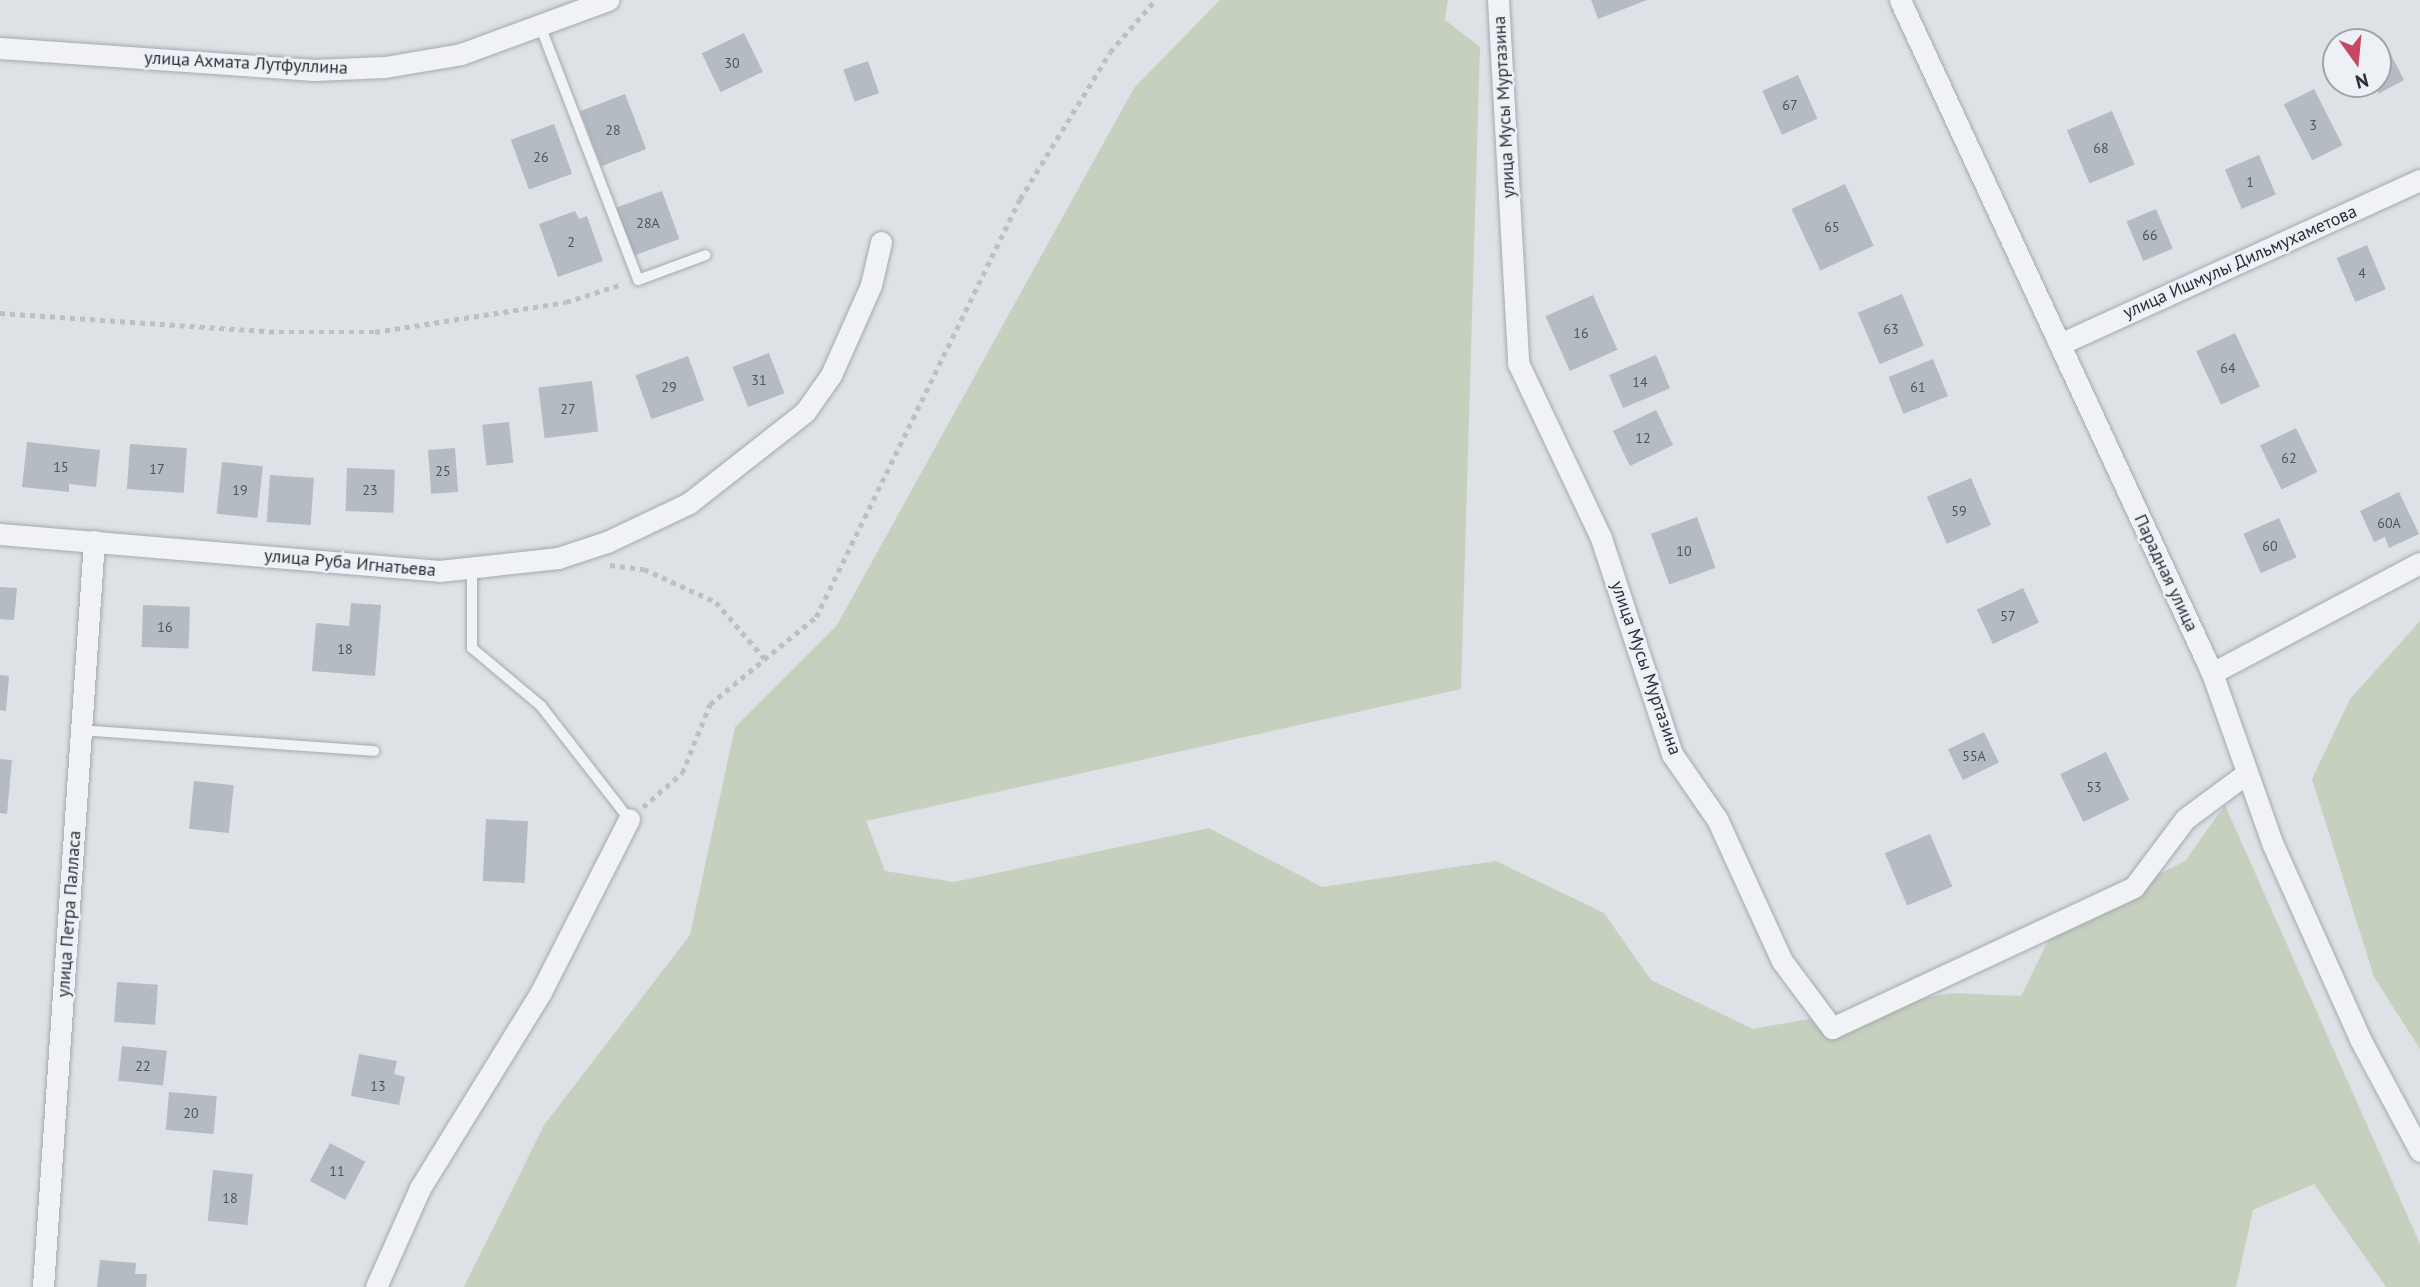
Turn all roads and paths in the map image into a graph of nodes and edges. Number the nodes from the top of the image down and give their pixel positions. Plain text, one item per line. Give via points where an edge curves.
1 (608, 0) edge
2 (1155, 0) edge
3 (1498, 0) edge
4 (1900, 0) edge
5 (541, 29) junction
6 (0, 48) edge
7 (2420, 180) edge
8 (881, 242) dead end
9 (706, 255) dead end
10 (638, 280) junction
11 (0, 313) edge
12 (2060, 344) junction
13 (0, 534) edge
14 (94, 541) junction
15 (595, 563) dead end
16 (2420, 564) edge
17 (472, 568) junction
18 (765, 659) junction
19 (2212, 673) junction
20 (81, 730) junction
21 (374, 751) dead end
22 (2247, 773) junction
23 (629, 819) junction
24 (2420, 1151) edge
25 (43, 1287) edge
26 (376, 1287) edge

1 - 5 street, улица Ахмата Лутфуллина
2 - 18 path via 1111,52 1020,199 816,617
3 - 22 street, улица Мусы Муртазина via 1518,363 1601,538 1672,754 1717,819 1782,961 1832,1028 2134,887 2185,819
4 - 12 street, Парадная улица
5 - 6 street, улица Ахмата Лутфуллина via 461,54 385,67 314,70
5 - 10 lane
7 - 12 street, улица Ишмулы Дильмухаметова
8 - 17 street, улица Руба Игнатьева via 871,285 831,375 805,412 731,474 689,503 607,542 558,558
9 - 10 lane
10 - 11 path via 566,302 375,332 279,332
12 - 19 street, Парадная улица
13 - 14 street, улица Руба Игнатьева
14 - 17 street, улица Руба Игнатьева via 439,571
14 - 20 street, улица Петра Палласа
15 - 18 path via 644,569 716,602
16 - 19 street
17 - 23 lane via 472,648 541,706
18 - 23 path via 710,704 682,772
19 - 22 street, Парадная улица
20 - 21 lane
20 - 25 street, улица Петра Палласа
22 - 24 street, Парадная улица via 2360,1039
23 - 26 street via 541,992 419,1188

